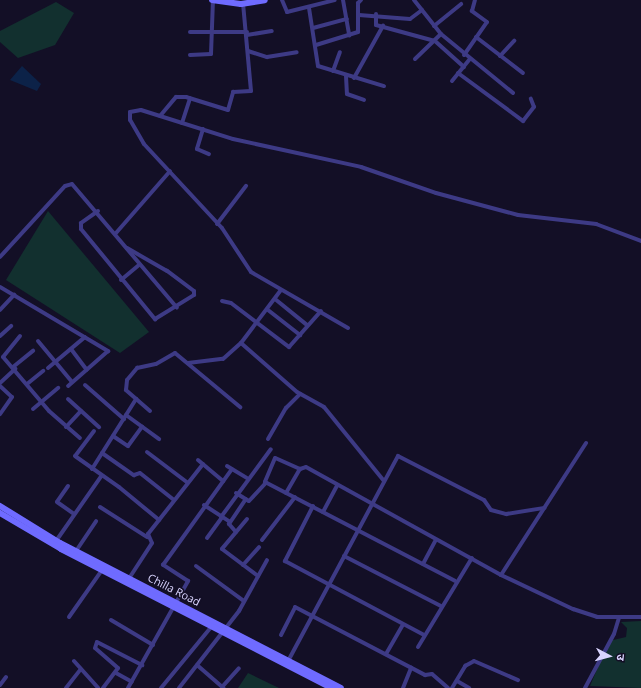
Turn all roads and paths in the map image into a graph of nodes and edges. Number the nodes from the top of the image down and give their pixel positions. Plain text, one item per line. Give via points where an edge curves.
1 (212, 0) edge
2 (265, 0) edge
3 (282, 0) edge
4 (335, 0) edge
5 (343, 0) edge
6 (361, 0) edge
7 (414, 0) edge
8 (475, 0) edge
9 (242, 2) edge
10 (460, 4) dead end
11 (309, 8) junction
12 (422, 10) junction
13 (376, 14) junction
14 (359, 15) junction
15 (346, 20) junction
16 (384, 26) junction
17 (434, 26) junction
18 (313, 28) junction
19 (272, 31) dead end
20 (190, 32) dead end
21 (212, 32) junction
22 (247, 33) junction
23 (441, 34) junction
24 (349, 35) junction
25 (476, 37) junction
26 (435, 40) junction
27 (514, 41) dead end
28 (316, 45) junction
29 (248, 51) junction
30 (297, 52) dead end
31 (340, 52) dead end
32 (464, 54) junction
33 (190, 55) dead end
34 (500, 56) junction
35 (415, 59) dead end
36 (470, 59) junction
37 (464, 67) junction
38 (333, 71) junction
39 (458, 73) junction
40 (523, 73) dead end
41 (346, 76) junction
42 (354, 78) junction
43 (452, 81) dead end
44 (384, 86) dead end
45 (513, 93) dead end
46 (190, 98) junction
47 (531, 99) dead end
48 (364, 100) dead end
49 (160, 116) junction
50 (182, 123) junction
51 (203, 129) junction
52 (209, 154) dead end
53 (170, 171) junction
54 (246, 186) dead end
55 (98, 211) junction
56 (217, 224) junction
57 (116, 233) junction
58 (641, 241) edge
59 (127, 248) junction
60 (0, 257) edge
61 (139, 265) junction
62 (121, 280) junction
63 (0, 287) edge
64 (281, 290) junction
65 (14, 295) junction
66 (275, 300) junction
67 (222, 301) dead end
68 (177, 308) junction
69 (0, 310) edge
70 (268, 310) junction
71 (321, 311) junction
72 (256, 323) junction
73 (307, 325) junction
74 (11, 326) dead end
75 (348, 328) dead end
76 (300, 335) junction
77 (0, 336) edge
78 (20, 336) dead end
79 (85, 337) junction
80 (38, 341) dead end
81 (241, 343) junction
82 (71, 349) junction
83 (33, 351) dead end
84 (55, 362) junction
85 (188, 363) junction
86 (14, 368) junction
87 (48, 368) dead end
88 (87, 370) junction
89 (43, 371) dead end
90 (72, 382) junction
91 (0, 383) edge
92 (27, 384) junction
93 (85, 385) dead end
94 (0, 386) edge
95 (68, 386) dead end
96 (58, 388) dead end
97 (300, 394) junction
98 (68, 399) dead end
99 (136, 399) junction
100 (41, 402) junction
101 (240, 407) dead end
102 (33, 409) dead end
103 (150, 410) dead end
104 (81, 412) junction
105 (0, 414) edge
106 (125, 417) junction
107 (66, 426) junction
108 (142, 426) junction
109 (99, 427) dead end
110 (94, 431) dead end
111 (113, 436) junction
112 (80, 438) dead end
113 (268, 438) dead end
114 (159, 439) dead end
115 (586, 443) dead end
116 (271, 450) dead end
117 (147, 452) dead end
118 (102, 453) junction
119 (198, 460) dead end
120 (203, 464) junction
121 (227, 466) dead end
122 (92, 469) junction
123 (232, 469) junction
124 (300, 469) junction
125 (102, 475) junction
126 (247, 478) junction
127 (223, 481) junction
128 (384, 481) junction
129 (188, 482) junction
130 (266, 483) junction
131 (68, 486) dead end
132 (337, 486) junction
133 (236, 493) junction
134 (286, 493) junction
135 (295, 497) junction
136 (246, 499) junction
137 (174, 500) junction
138 (204, 505) junction
139 (0, 506) edge
140 (312, 506) junction
141 (372, 506) junction
142 (100, 507) dead end
143 (545, 508) junction
144 (323, 512) junction
145 (0, 513) edge
146 (74, 514) junction
147 (222, 517) junction
148 (247, 519) dead end
149 (159, 520) junction
150 (96, 521) dead end
151 (230, 522) junction
152 (358, 530) junction
153 (236, 532) junction
154 (147, 537) junction
155 (207, 538) dead end
156 (262, 540) dead end
157 (436, 540) junction
158 (56, 541) junction
159 (62, 547) junction
160 (259, 547) dead end
161 (76, 551) junction
162 (344, 556) junction
163 (472, 558) junction
164 (267, 560) dead end
165 (423, 564) junction
166 (243, 565) junction
167 (196, 566) dead end
168 (102, 570) junction
169 (501, 575) junction
170 (258, 576) junction
171 (128, 580) junction
172 (455, 580) junction
173 (328, 586) junction
174 (244, 601) junction
175 (175, 604) junction
176 (441, 606) junction
177 (312, 616) junction
178 (69, 617) dead end
179 (641, 617) edge
180 (619, 618) junction
181 (111, 620) dead end
182 (403, 624) junction
183 (212, 626) junction
184 (224, 630) junction
185 (282, 635) dead end
186 (424, 635) junction
187 (152, 645) junction
188 (418, 647) dead end
189 (386, 654) junction
190 (74, 661) dead end
191 (287, 663) junction
192 (142, 665) junction
193 (197, 665) junction
194 (239, 668) dead end
195 (411, 668) junction
196 (80, 670) junction
197 (116, 672) junction
198 (6, 677) dead end
199 (518, 680) dead end
200 (457, 681) junction
201 (132, 682) junction
202 (0, 685) edge
203 (329, 685) edge
204 (66, 688) edge
205 (97, 688) edge
206 (103, 688) edge
207 (128, 688) edge
208 (161, 688) edge
209 (179, 688) edge
210 (223, 688) edge
211 (341, 688) edge
212 (403, 688) edge
213 (448, 688) edge
214 (452, 688) edge
215 (469, 688) edge
216 (586, 688) edge

1 - 9 main road
1 - 21 street
2 - 9 main road
3 - 11 street via 286,12
4 - 11 street
5 - 15 street
6 - 14 street
7 - 12 street
8 - 25 street via 472,11 487,22
9 - 22 street
10 - 17 street
11 - 18 street
12 - 13 street via 411,18
12 - 17 street
13 - 14 street
13 - 16 street via 376,24
14 - 24 street via 358,31
15 - 18 street
15 - 24 street
16 - 26 street
16 - 42 street
17 - 23 street
18 - 28 street
19 - 22 street
20 - 21 street
21 - 22 street
21 - 33 street via 210,55
22 - 29 street
23 - 26 street
23 - 32 street
24 - 28 street
25 - 32 street
25 - 34 street
26 - 35 street
26 - 37 street
27 - 34 street
28 - 38 street via 318,66
29 - 30 street via 270,57
29 - 46 street via 251,91 233,92 229,110
31 - 38 street
32 - 36 street
34 - 40 street
36 - 37 street
36 - 45 street
37 - 39 street
38 - 41 street
39 - 43 street
39 - 47 street via 523,121 534,107
41 - 42 street
41 - 48 street via 347,94
42 - 44 street
46 - 49 street via 171,100
46 - 50 street
49 - 50 street
49 - 53 street via 136,110 129,115 144,144
50 - 51 street
51 - 52 street via 197,149
51 - 58 street via 293,154 361,167 436,193 518,215 596,224
53 - 56 street
53 - 57 street
54 - 56 street
55 - 57 street
55 - 60 street via 75,186 68,184
55 - 62 street via 80,227
56 - 64 street via 251,272
57 - 59 street
59 - 61 street
59 - 68 street via 138,252 196,292
61 - 62 street
61 - 68 street
62 - 68 street via 155,319
63 - 65 street
64 - 66 street
64 - 71 street
65 - 69 street
65 - 79 street
66 - 70 street
66 - 73 street
67 - 72 street via 230,303
70 - 72 street
70 - 76 street
71 - 73 street
71 - 75 street
72 - 76 street via 289,347
72 - 81 street
73 - 76 street
74 - 77 street
78 - 86 street via 3,356
79 - 82 street
79 - 88 street via 109,352
80 - 84 street
81 - 85 street via 220,360
81 - 97 street
82 - 84 street
82 - 88 street
83 - 86 street
84 - 87 street
84 - 90 street
85 - 99 street via 176,353 156,364 137,368 125,386
85 - 101 street
86 - 91 street
86 - 92 street
88 - 90 street
89 - 92 street
90 - 95 street
92 - 100 street
93 - 106 street
94 - 105 street via 12,397
96 - 100 street
97 - 113 street via 286,408
97 - 128 street via 312,399 336,420 338,429
98 - 104 street
99 - 103 street
99 - 106 street
100 - 102 street
100 - 107 street
104 - 107 street
104 - 109 street
106 - 108 street
106 - 111 street
107 - 112 street
108 - 111 street via 128,446
108 - 114 street
110 - 122 street via 74,455
111 - 118 street
115 - 143 street
116 - 126 street
117 - 129 street
118 - 122 street
118 - 137 street via 134,475 140,473
119 - 120 street
120 - 127 street
120 - 129 street
121 - 123 street
122 - 125 street
123 - 126 street
123 - 127 street
124 - 130 street via 275,458
124 - 132 street via 306,467
124 - 134 street
125 - 146 street
125 - 149 street
126 - 133 street
127 - 138 street
128 - 141 street
128 - 143 street via 398,456 484,500 491,510 506,514
129 - 137 street
130 - 134 street
130 - 136 street via 250,500
131 - 146 street via 57,502
132 - 141 street
132 - 144 street
133 - 136 street
133 - 147 street
134 - 135 street
135 - 140 street
135 - 156 street
136 - 151 street
137 - 149 street
138 - 147 street
138 - 175 street via 163,565 188,580
139 - 158 main road, Chilla Road
140 - 144 street
140 - 173 street via 285,559
141 - 152 street
141 - 157 street
142 - 154 street
143 - 169 street
144 - 152 street
145 - 159 main road
146 - 158 street
147 - 151 street
147 - 155 street
148 - 153 street
149 - 154 street
150 - 161 street
151 - 153 street via 229,527
152 - 162 street
152 - 165 street
153 - 166 street via 222,549
154 - 171 street via 152,543
157 - 163 street
157 - 165 street
158 - 159 main road, Chilla Road
159 - 161 main road, Chilla Road
159 - 168 main road
160 - 166 street
161 - 171 main road, Chilla Road
162 - 173 street
162 - 176 street
163 - 169 street
163 - 172 street
164 - 170 street
165 - 172 street
166 - 170 street
167 - 174 street
168 - 171 main road
168 - 178 street
169 - 180 street via 573,609 597,617
170 - 174 street
171 - 175 main road, Chilla Road
172 - 176 street
173 - 177 street
173 - 182 street
174 - 184 street
175 - 183 main road
175 - 184 main road, Chilla Road
175 - 187 street
176 - 186 street
177 - 185 street via 293,608
177 - 189 street
177 - 191 street
179 - 180 street
180 - 216 street via 614,634
181 - 187 street
182 - 186 street
182 - 189 street
183 - 184 main road
183 - 208 street
184 - 191 main road, Chilla Road
184 - 193 street
186 - 188 street
187 - 192 street
189 - 195 street
190 - 196 street
191 - 203 main road, Chilla Road
192 - 197 street via 97,642 95,648 117,667
192 - 201 street
193 - 209 street
193 - 210 street
194 - 210 street
195 - 212 street
195 - 213 street via 426,676 432,674
196 - 204 street
196 - 205 street
197 - 201 street
197 - 206 street
198 - 202 street
199 - 200 street via 474,661 465,666
200 - 214 street
200 - 215 street
201 - 207 street
203 - 211 main road, Chilla Road

